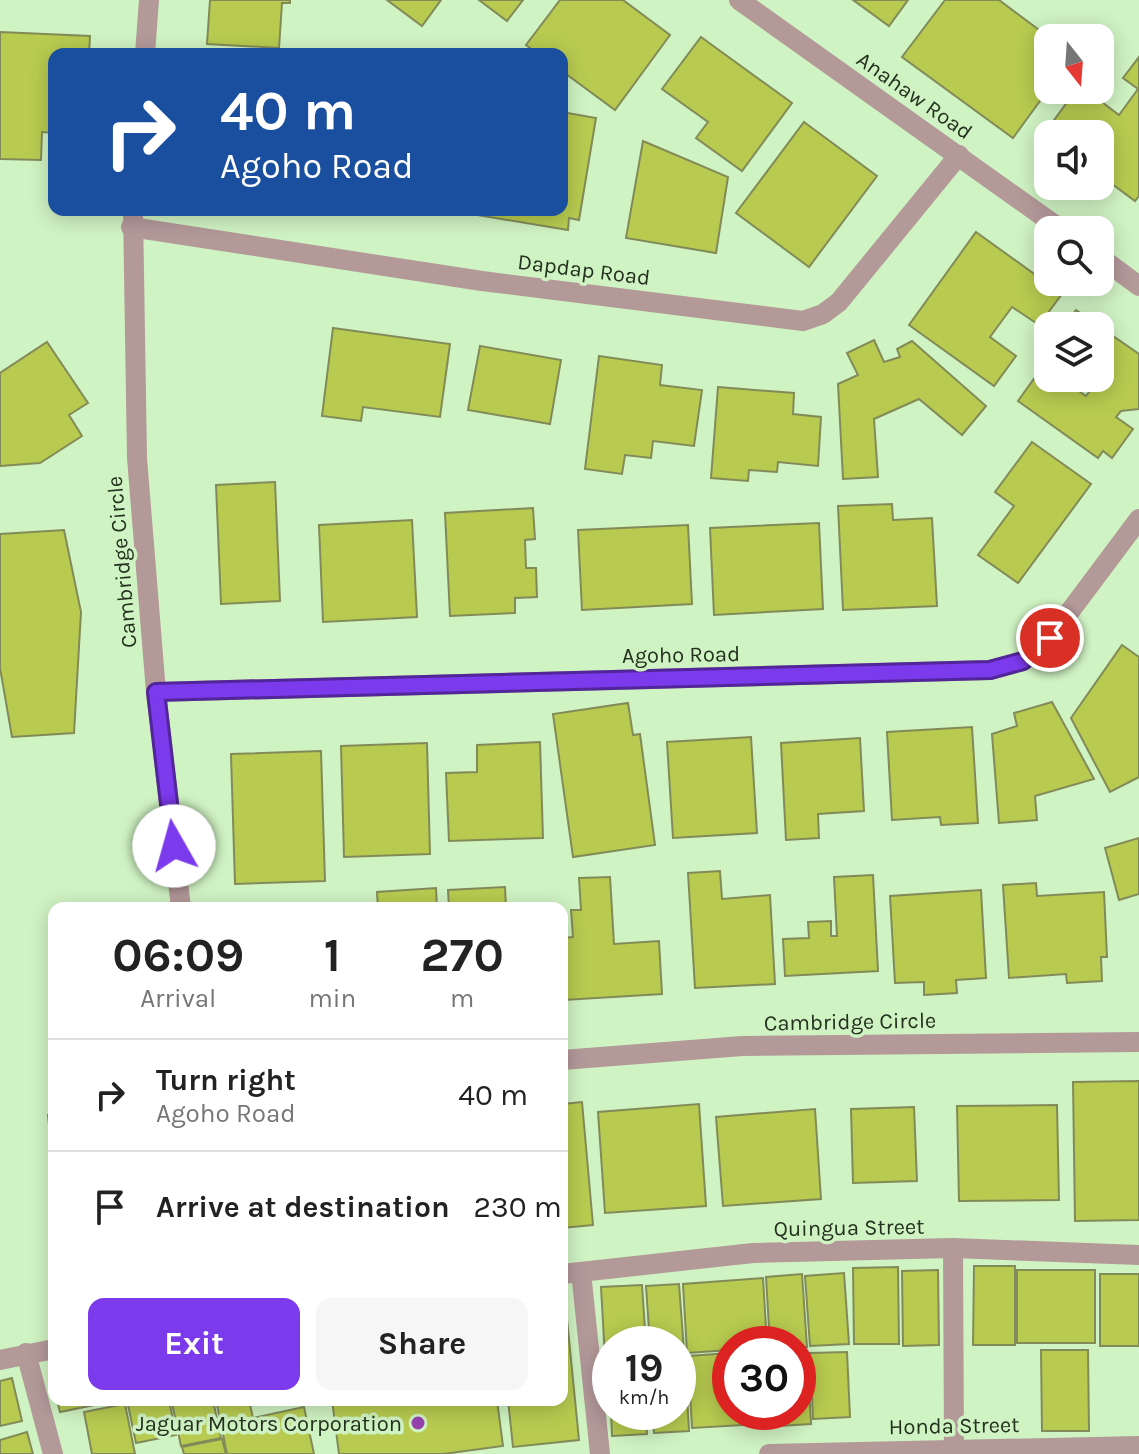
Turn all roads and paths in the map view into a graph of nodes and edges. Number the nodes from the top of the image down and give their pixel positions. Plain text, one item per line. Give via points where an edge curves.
1 (149, 0) edge
2 (739, 0) edge
3 (145, 48) edge
4 (959, 155) junction
5 (1043, 216) edge
6 (132, 218) edge
7 (1114, 267) edge
8 (1139, 286) edge
9 (1139, 519) edge
10 (156, 692) junction
11 (180, 902) edge
12 (1139, 1042) edge
13 (568, 1060) edge
14 (953, 1248) junction
15 (1139, 1255) edge
16 (572, 1273) edge
17 (48, 1350) edge
18 (26, 1353) junction
19 (0, 1360) edge
20 (1139, 1446) edge
21 (954, 1449) junction
22 (807, 1453) edge
23 (53, 1454) edge
24 (600, 1454) edge
25 (769, 1454) edge

1 - 3 street
2 - 4 street, Anahaw Road
4 - 5 street, Anahaw Road
4 - 6 street, Dapdap Road via 839,302 803,321 482,281
6 - 10 street, Cambridge Circle via 137,458
7 - 8 street
9 - 10 street, Agoho Road via 1050,638 1023,661 990,670
10 - 11 street, Cambridge Circle
12 - 13 street, Cambridge Circle via 742,1046
14 - 15 street, Quingua Street
14 - 16 street, Quingua Street via 753,1253
14 - 21 street
16 - 24 street
17 - 18 street
18 - 19 street
18 - 23 street
20 - 21 street, Honda Street
21 - 22 street, Honda Street
22 - 25 street, Honda Street

